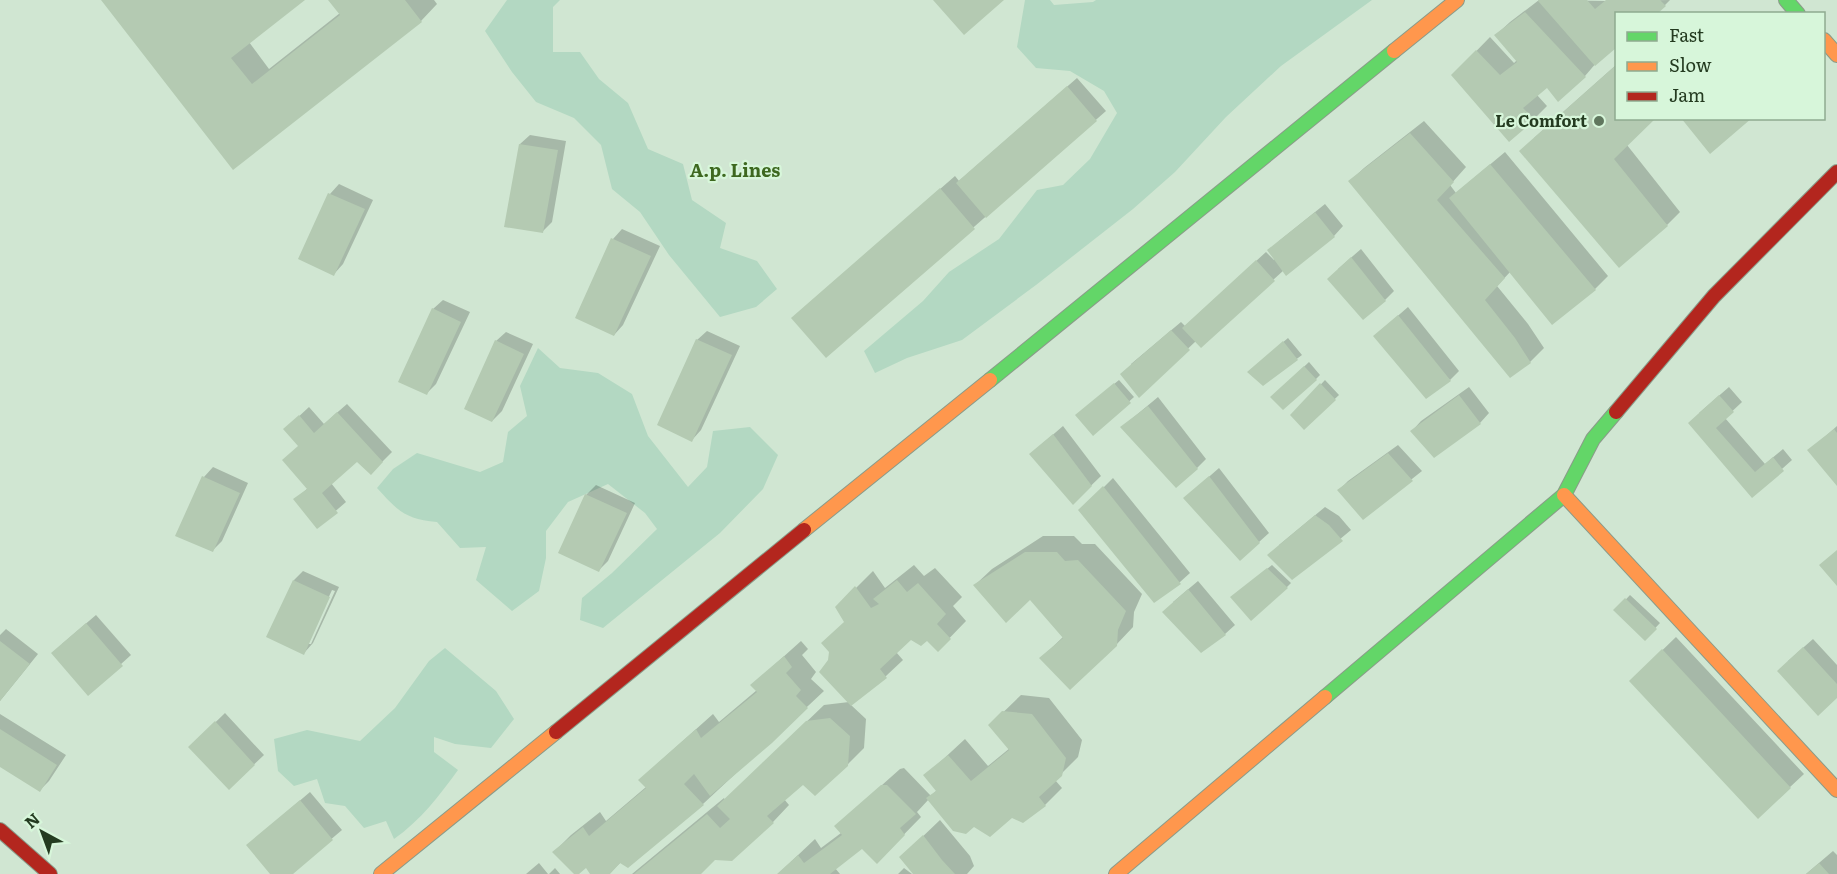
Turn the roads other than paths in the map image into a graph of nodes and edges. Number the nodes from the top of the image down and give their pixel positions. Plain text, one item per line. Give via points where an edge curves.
1 (1457, 0) edge
2 (1786, 0) edge
3 (1796, 12) edge
4 (1825, 41) edge
5 (1837, 55) edge
6 (1837, 172) edge
7 (1564, 495) junction
8 (1837, 790) edge
9 (0, 830) edge
10 (50, 874) edge
11 (381, 874) edge
12 (1116, 874) edge

1 - 11 main road
2 - 3 main road
4 - 5 main road
6 - 7 main road via 1714,296 1593,440
7 - 8 main road
7 - 12 main road
9 - 10 main road

